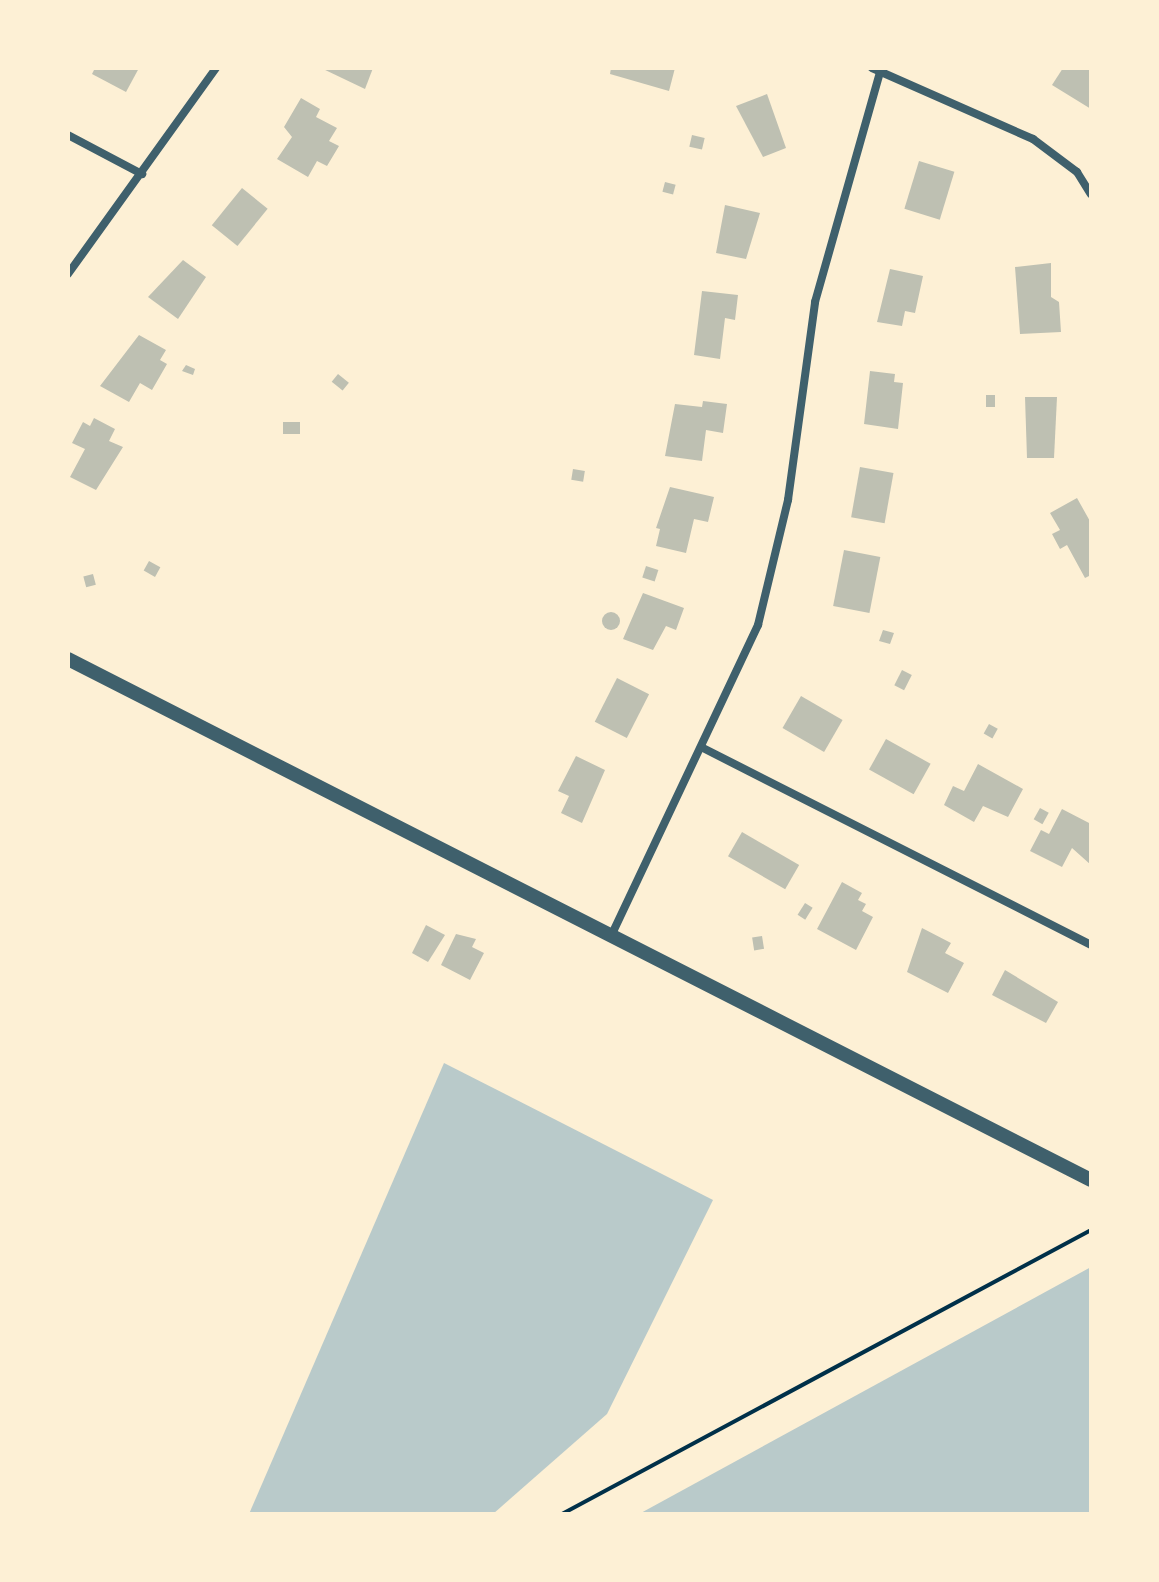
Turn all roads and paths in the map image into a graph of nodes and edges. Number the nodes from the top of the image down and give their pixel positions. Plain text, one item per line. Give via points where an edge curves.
1 (216, 68) edge
2 (878, 69) edge
3 (68, 135) edge
4 (142, 174) junction
5 (1091, 194) edge
6 (68, 274) edge
7 (68, 659) edge
8 (703, 748) junction
9 (612, 934) junction
10 (1091, 945) edge
11 (1091, 1180) edge
12 (1091, 1230) edge
13 (562, 1514) edge

1 - 4 street
2 - 5 street via 1033,139 1077,172
2 - 8 street via 815,302 788,500 758,625
3 - 4 street
4 - 6 street
7 - 9 street
8 - 9 street
8 - 10 street
9 - 11 street
12 - 13 path

